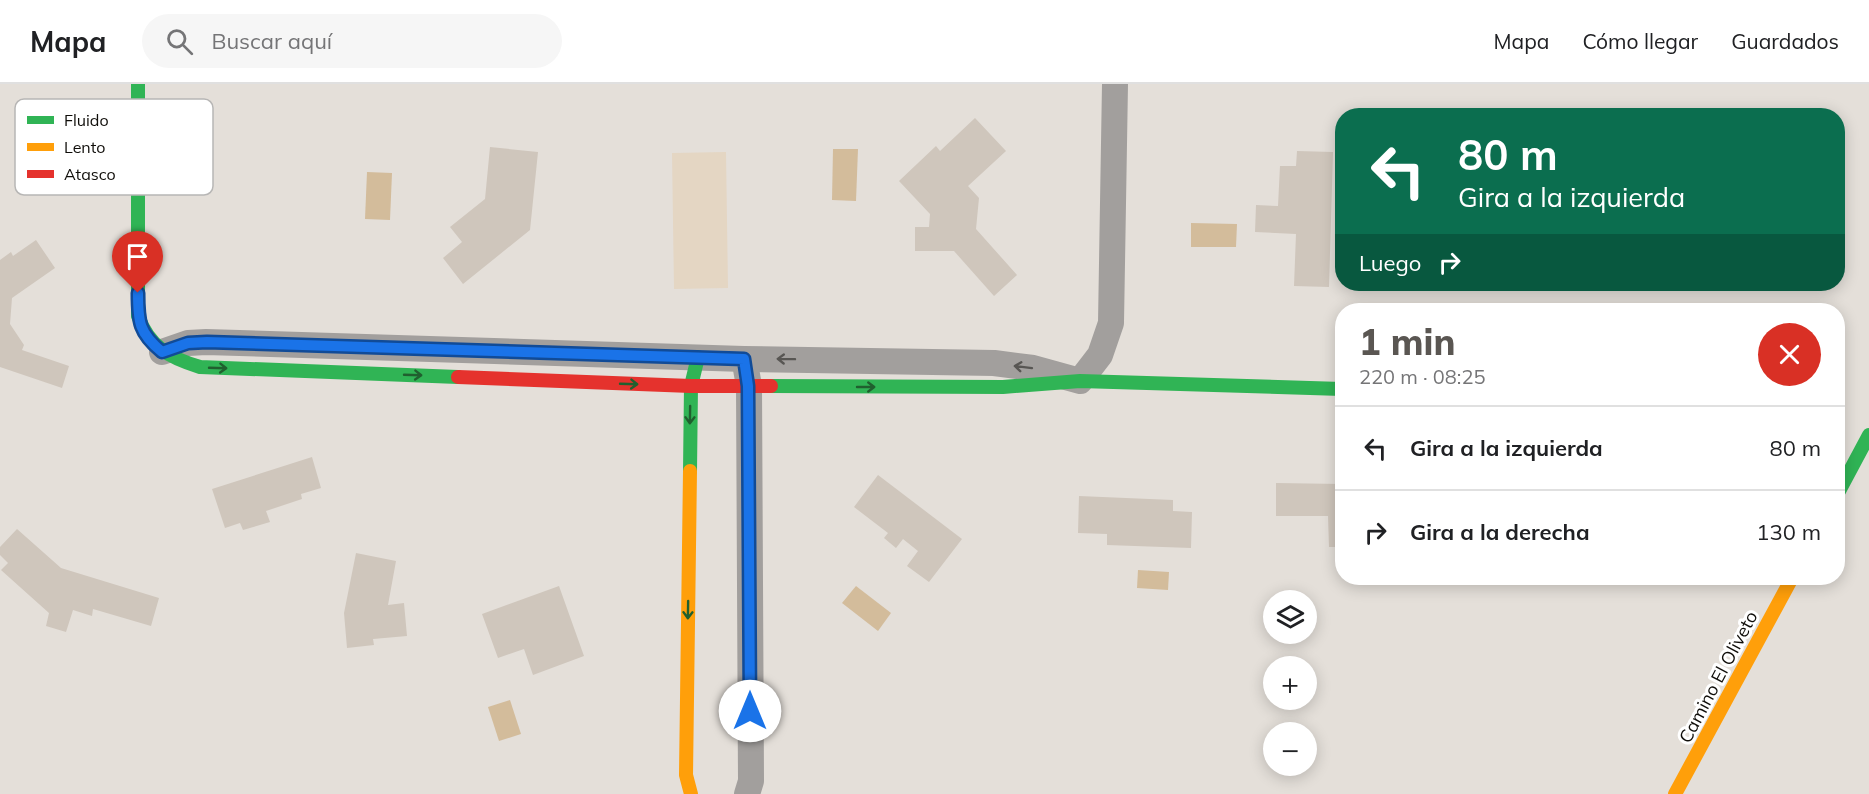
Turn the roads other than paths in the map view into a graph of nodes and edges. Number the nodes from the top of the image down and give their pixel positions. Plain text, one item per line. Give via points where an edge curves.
1 (1115, 84) edge
2 (138, 195) edge
3 (306, 345) junction
4 (452, 350) junction
5 (162, 352) junction
6 (598, 354) junction
7 (698, 357) junction
8 (744, 359) junction
9 (831, 360) junction
10 (305, 371) junction
11 (941, 375) junction
12 (452, 377) junction
13 (1080, 381) junction
14 (598, 382) junction
15 (691, 386) junction
16 (748, 386) junction
17 (832, 386) junction
18 (1335, 389) edge
19 (1869, 435) edge
20 (1845, 480) edge
21 (1788, 585) edge
22 (690, 794) edge
23 (747, 794) edge
24 (1675, 794) edge

1 - 13 street via 1111,323 1100,355
2 - 5 street via 138,316 146,339
3 - 4 street
3 - 5 street via 207,342 188,343
3 - 10 street
4 - 6 street
4 - 12 street
5 -> 10 street via 200,367
6 - 7 street
6 - 14 street
7 - 8 street
7 - 15 street
9 -> 8 street
8 - 16 street
9 - 11 street
9 - 17 street
10 -> 12 street
11 - 13 street via 994,363 1033,368
17 -> 11 street
12 - 14 street
13 - 18 street
14 -> 15 street
15 - 16 street
15 -> 22 street via 686,775
16 - 17 street
16 - 23 street
19 - 20 street
21 - 24 street, Camino El Oliveto

